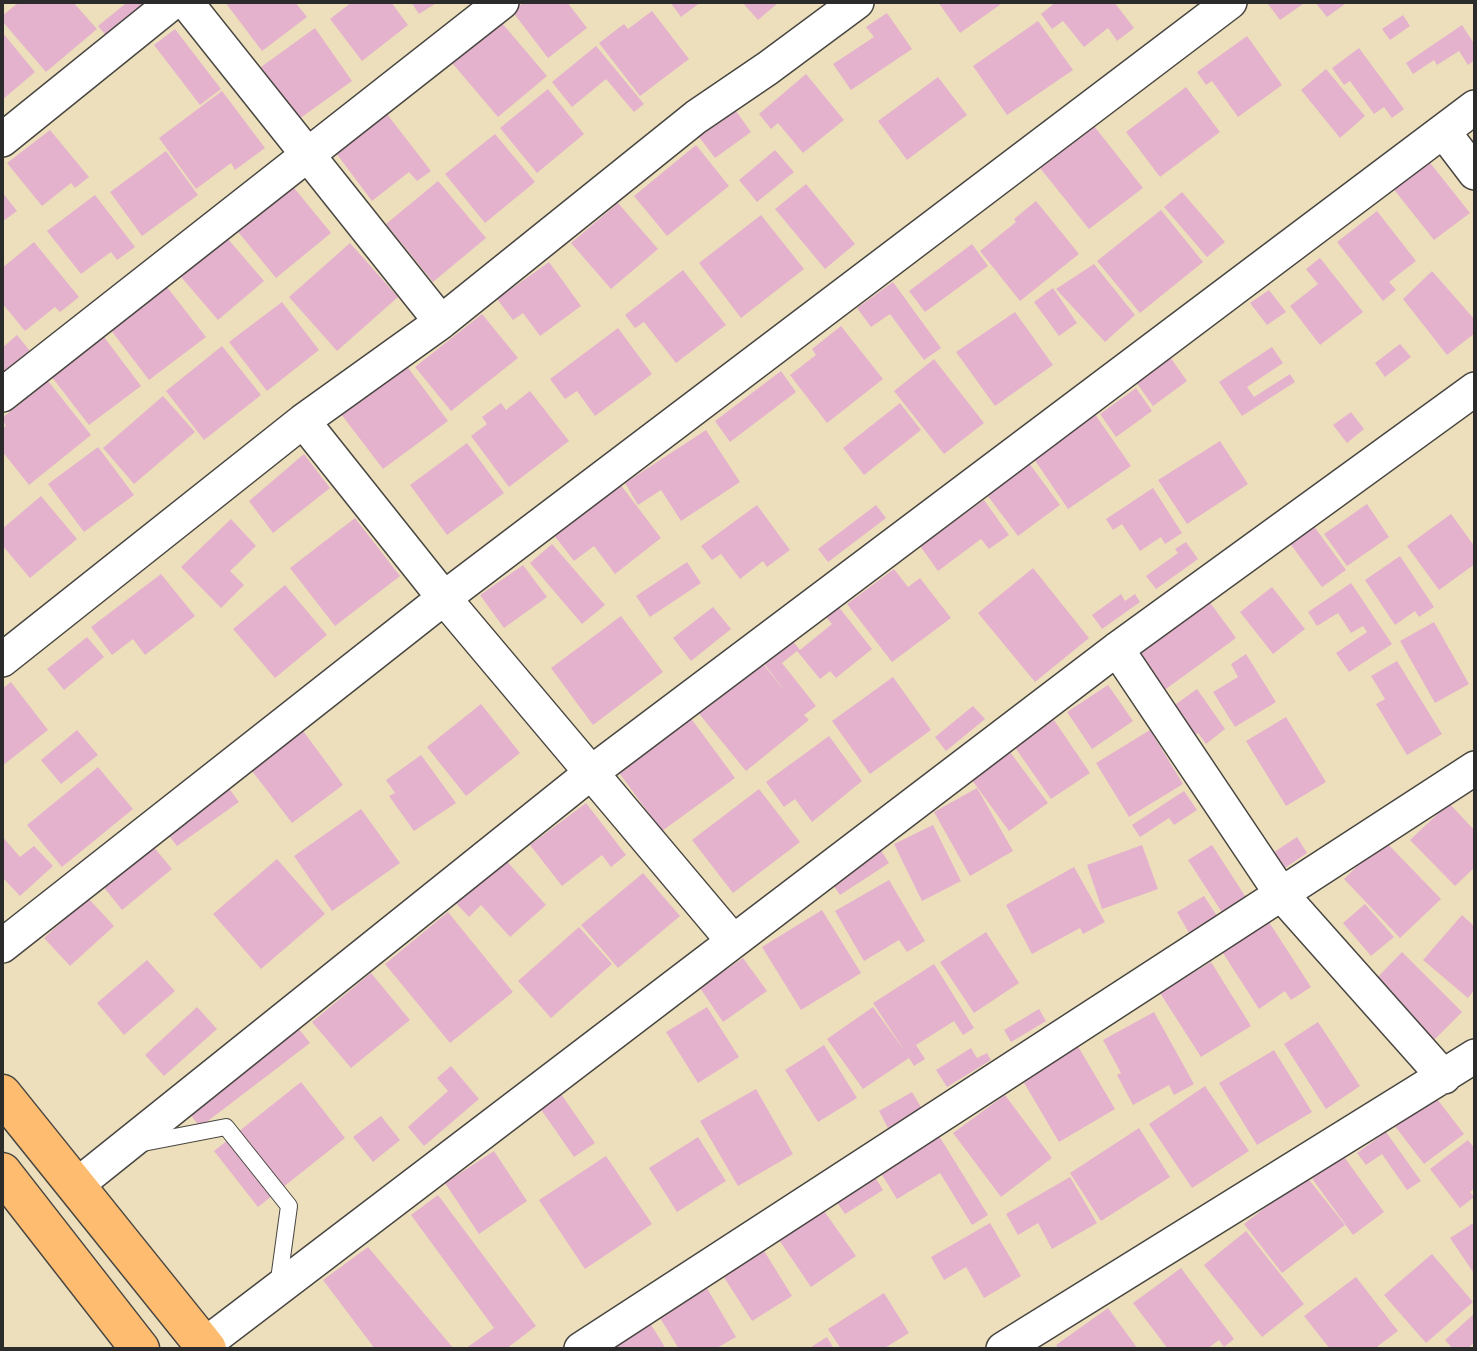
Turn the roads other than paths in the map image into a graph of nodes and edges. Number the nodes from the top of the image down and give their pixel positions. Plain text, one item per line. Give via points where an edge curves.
1 (173, 2) edge
2 (187, 2) edge
3 (502, 2) edge
4 (857, 2) edge
5 (1230, 2) edge
6 (1475, 107) edge
7 (1443, 131) junction
8 (2, 140) edge
9 (306, 155) junction
10 (1475, 173) edge
11 (441, 322) junction
12 (1475, 389) edge
13 (2, 395) edge
14 (303, 421) junction
15 (444, 598) junction
16 (1117, 649) junction
17 (2, 660) edge
18 (1475, 768) edge
19 (592, 772) junction
20 (1282, 895) junction
21 (733, 941) junction
22 (2, 946) edge
23 (1475, 1056) edge
24 (1444, 1077) junction
25 (2, 1094) edge
26 (124, 1147) junction
27 (2, 1172) edge
28 (77, 1185) junction
29 (277, 1289) junction
30 (206, 1347) edge
31 (141, 1349) edge
32 (581, 1349) edge
33 (1003, 1349) edge

1 - 8 street
2 - 9 street
3 - 9 street
4 - 11 street via 696,117
5 - 15 street
6 - 7 street
7 - 10 street
7 - 19 street
9 - 11 street
9 - 13 street
11 - 14 street
12 - 16 street
14 - 15 street
14 - 17 street
15 - 19 street
15 - 22 street
16 - 20 street
16 - 21 street
18 - 20 street
19 - 21 street
19 - 26 street
20 - 24 street
20 - 32 street
21 - 29 street
23 - 24 street
24 - 33 street
25 - 28 highway
26 - 28 street
26 - 29 lane via 226,1128 289,1206
27 - 31 highway
28 - 30 highway
29 - 30 street

